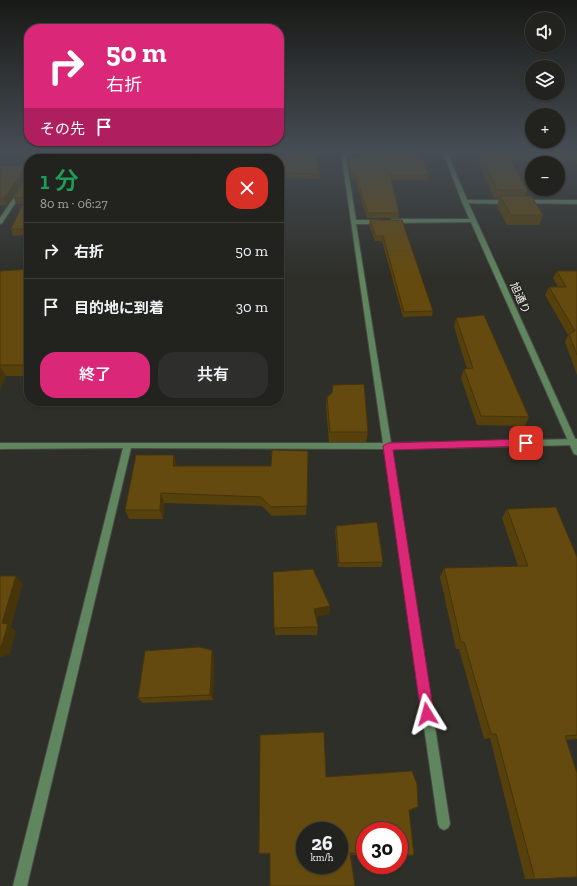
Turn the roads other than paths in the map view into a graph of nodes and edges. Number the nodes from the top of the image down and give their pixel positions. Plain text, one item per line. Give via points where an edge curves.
1 (19, 193) edge
2 (349, 193) edge
3 (462, 193) edge
4 (465, 202) junction
5 (513, 202) edge
6 (521, 202) edge
7 (577, 202) edge
8 (474, 221) junction
9 (0, 222) edge
10 (354, 222) junction
11 (575, 442) edge
12 (128, 445) junction
13 (0, 446) edge
14 (388, 446) junction
15 (577, 452) edge
16 (444, 824) dead end
17 (20, 886) edge

1 - 9 street
2 - 10 street
3 - 4 street, 旭通り
4 - 5 street
4 - 8 street, 旭通り
6 - 7 street
8 - 10 street
8 - 11 street, 旭通り
10 - 14 street
11 - 14 street
11 - 15 street, 旭通り
12 - 13 street
12 - 14 street
12 - 17 street
14 - 16 street

